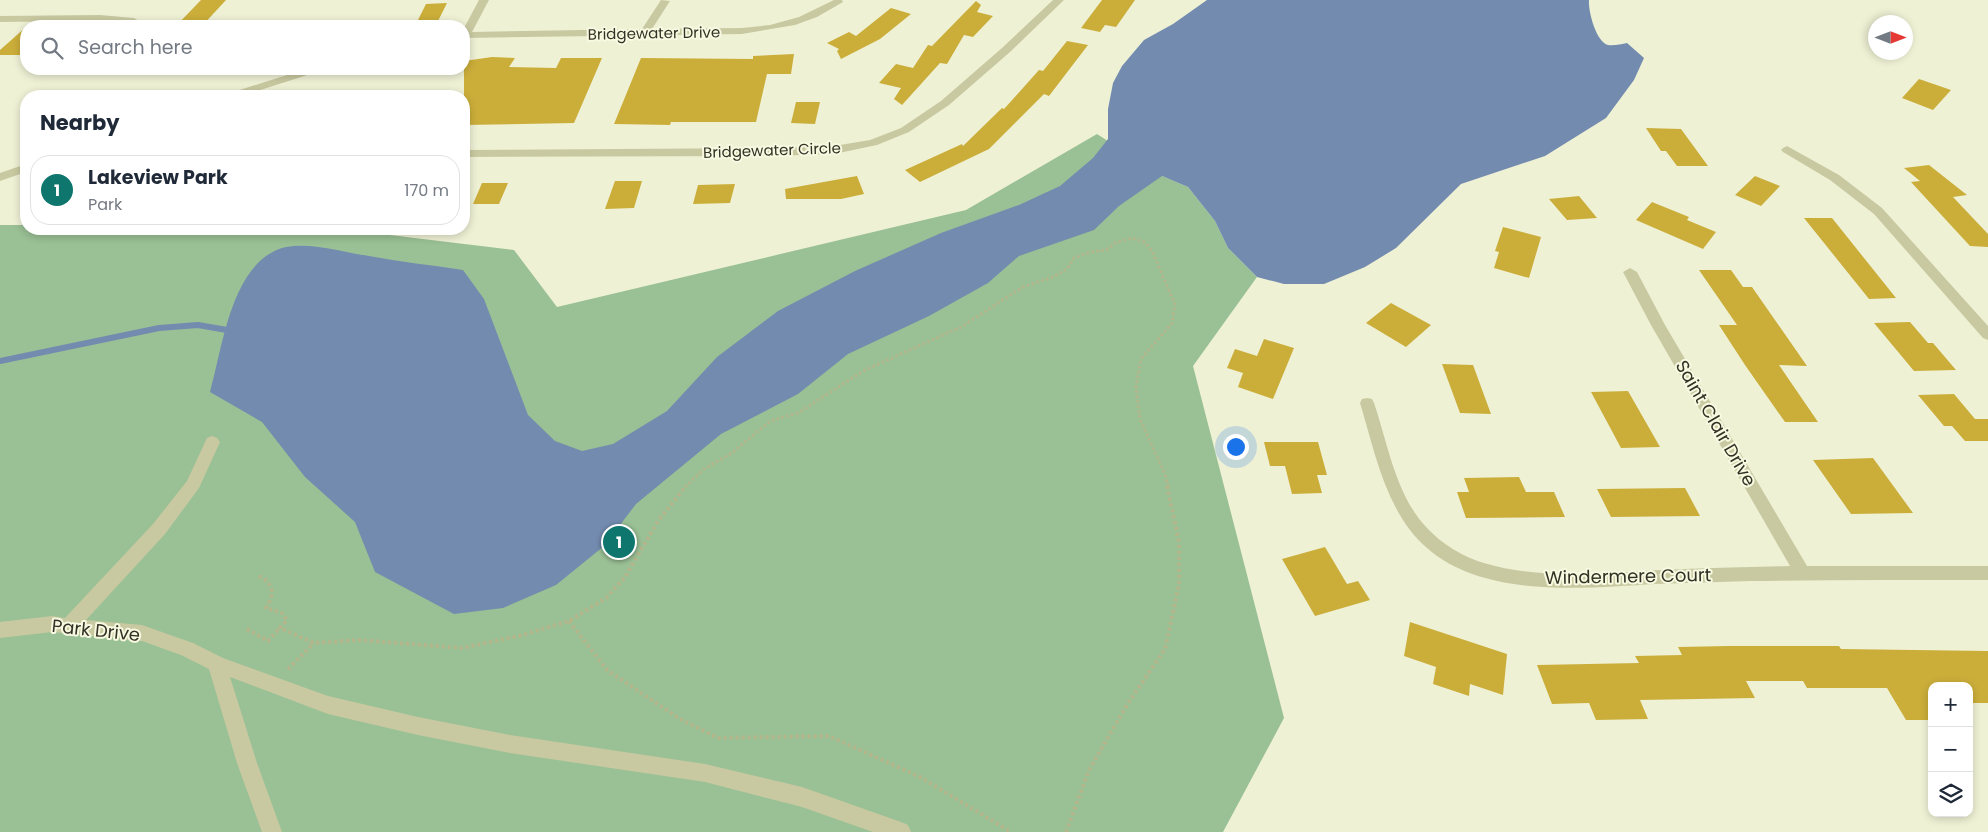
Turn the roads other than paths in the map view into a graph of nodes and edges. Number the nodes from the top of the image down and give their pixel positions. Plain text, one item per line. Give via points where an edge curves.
1 (484, 0) edge
2 (1059, 0) edge
3 (665, 1) edge
4 (838, 2) dead end
5 (20, 20) edge
6 (35, 20) edge
7 (134, 20) dead end
8 (3, 21) edge
9 (470, 26) edge
10 (645, 32) junction
11 (470, 35) edge
12 (297, 75) edge
13 (250, 90) edge
14 (1787, 150) dead end
15 (470, 154) edge
16 (20, 170) edge
17 (0, 178) edge
18 (1630, 272) dead end
19 (1988, 335) edge
20 (1367, 403) dead end
21 (212, 442) dead end
22 (1988, 573) edge
23 (1803, 574) junction
24 (69, 626) junction
25 (0, 630) edge
26 (217, 664) junction
27 (272, 832) edge
28 (901, 832) edge

1 - 9 street
2 - 15 street, Bridgewater Circle via 945,103 905,130 873,143 834,150 772,152
3 - 10 street
4 - 10 street, Bridgewater Drive via 809,18 778,28 742,32
5 - 8 street
6 - 7 street
10 - 11 street, Bridgewater Drive
12 - 13 street
14 - 19 street via 1865,198
16 - 17 street
18 - 23 street, Saint Clair Drive
20 - 23 street, Windermere Court via 1398,497 1412,522 1433,544 1462,562 1493,573 1557,580
21 - 24 street via 193,484 159,529
22 - 23 street, Windermere Court
24 - 25 street, Park Drive via 52,624
24 - 26 street, Park Drive via 142,633
26 - 27 street
26 - 28 street, Park Drive via 328,705 510,744 705,773 802,797

